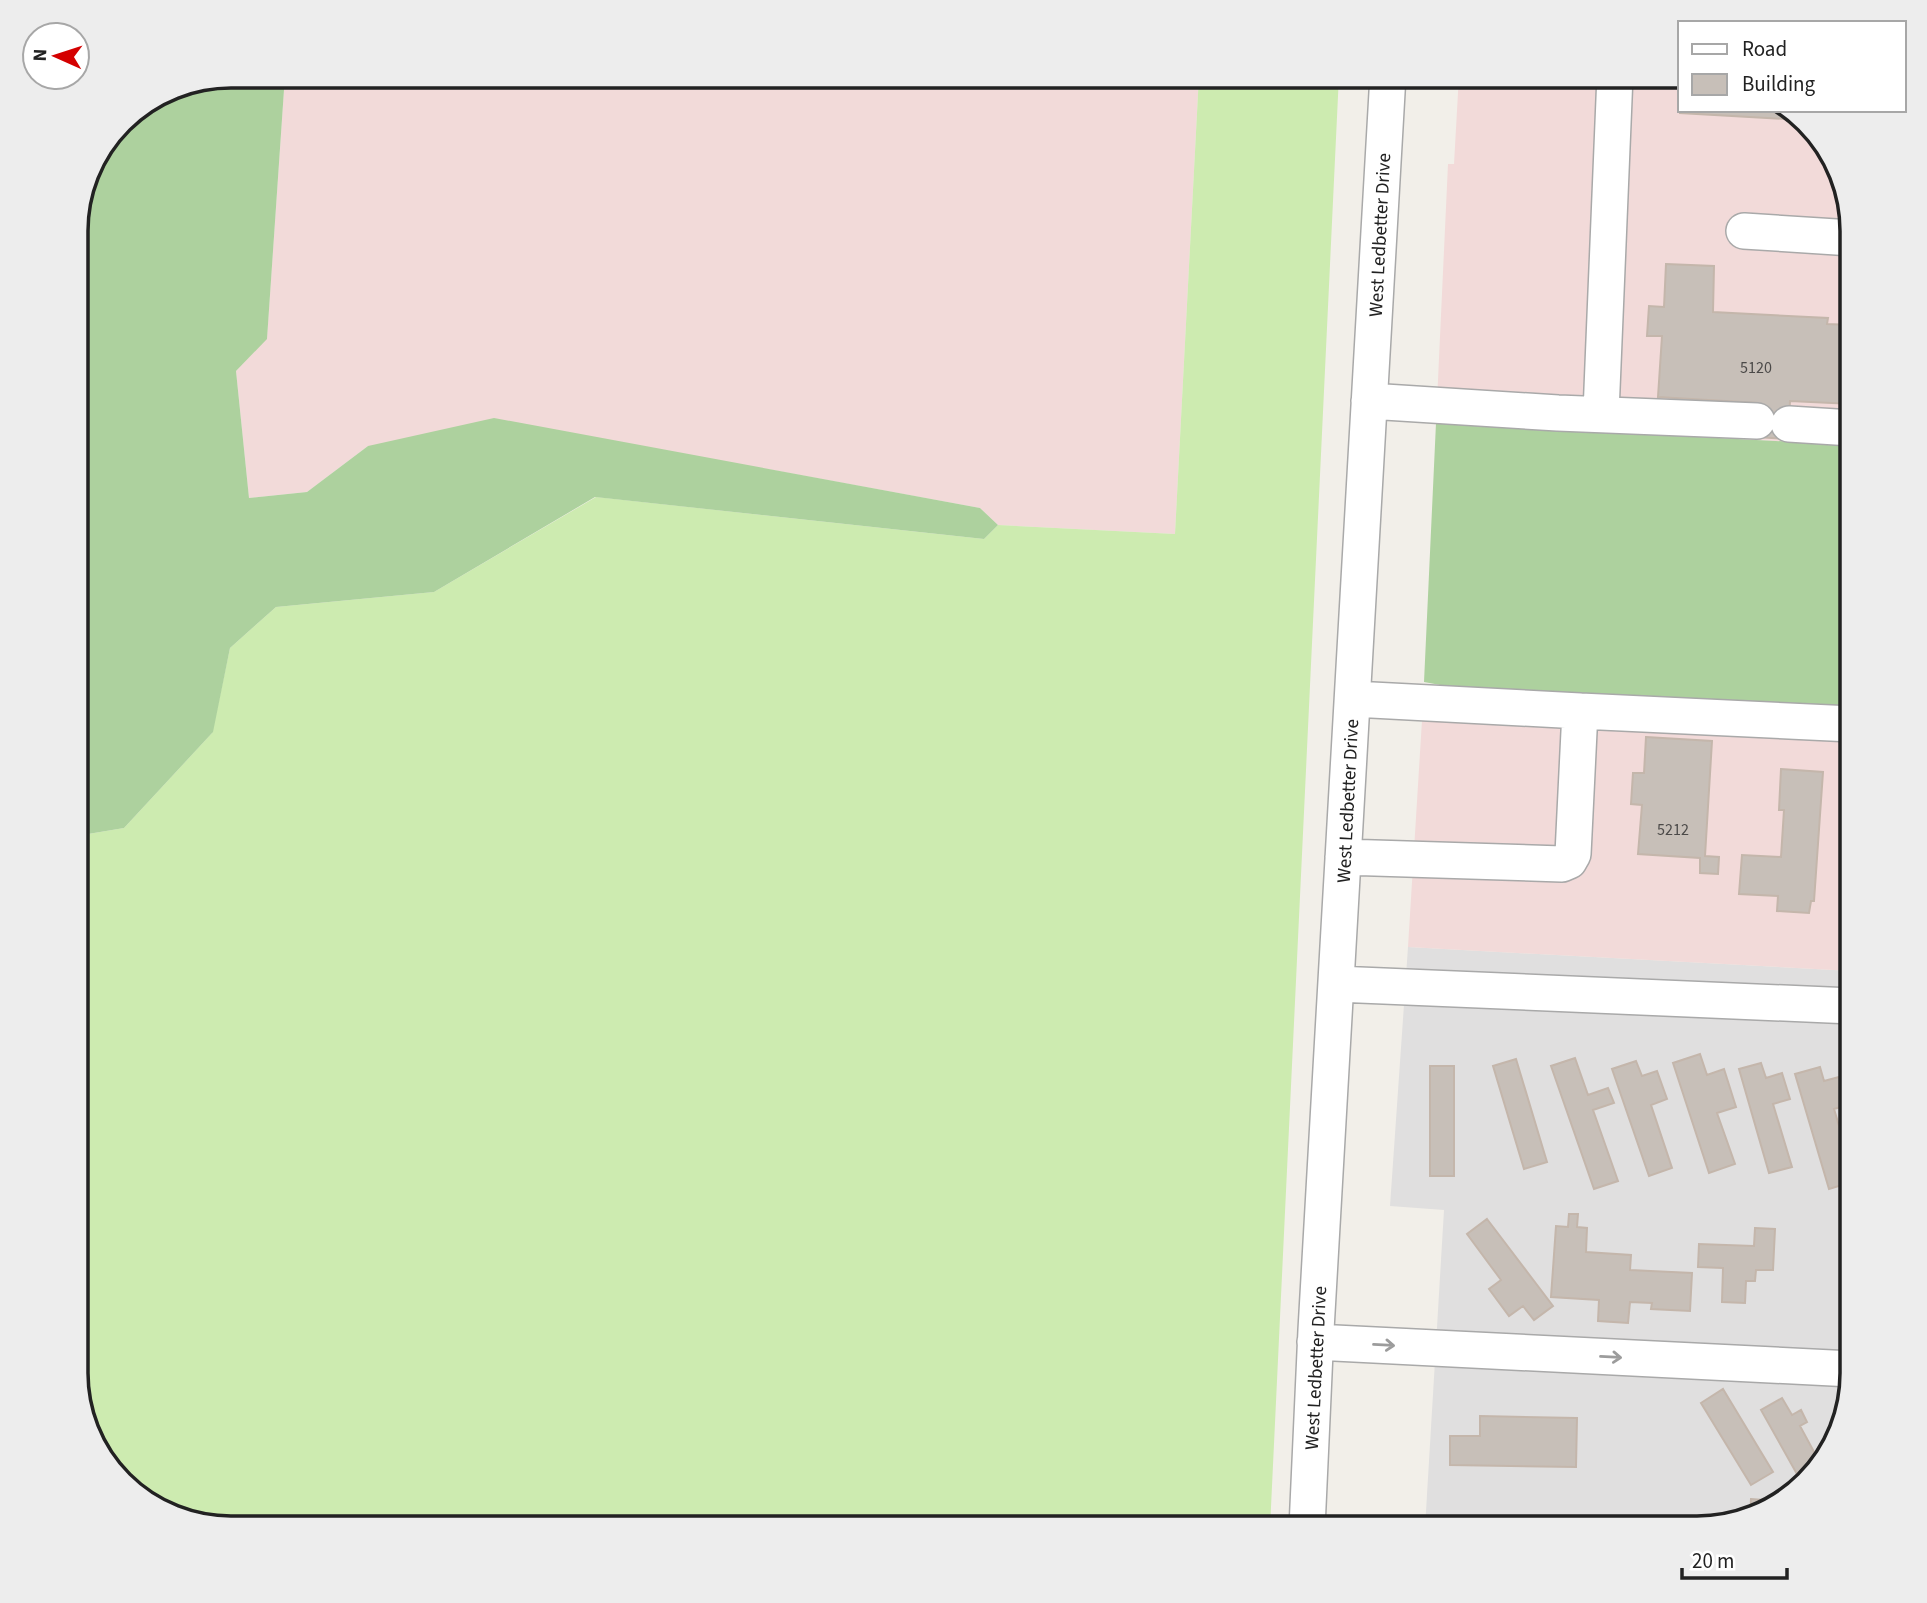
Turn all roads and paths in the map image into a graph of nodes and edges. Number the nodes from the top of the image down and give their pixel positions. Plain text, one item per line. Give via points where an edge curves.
1 (1387, 88) edge
2 (1614, 88) edge
3 (1744, 232) dead end
4 (1840, 237) edge
5 (1370, 401) junction
6 (1601, 414) junction
7 (1840, 427) edge
8 (1353, 699) junction
9 (1580, 711) junction
10 (1840, 723) edge
11 (1343, 857) junction
12 (1336, 984) junction
13 (1840, 1005) edge
14 (1315, 1342) junction
15 (1840, 1368) edge
16 (1308, 1516) edge

1 - 5 street, West Ledbetter Drive
2 - 6 street
3 - 4 street
5 - 6 street
5 - 8 street, West Ledbetter Drive
6 - 7 street
8 - 9 street
8 - 11 street, West Ledbetter Drive
9 - 10 street
9 - 11 street via 1569,861
11 - 12 street, West Ledbetter Drive
12 - 13 street
12 - 14 street, West Ledbetter Drive
14 -> 15 street
14 - 16 street, West Ledbetter Drive

